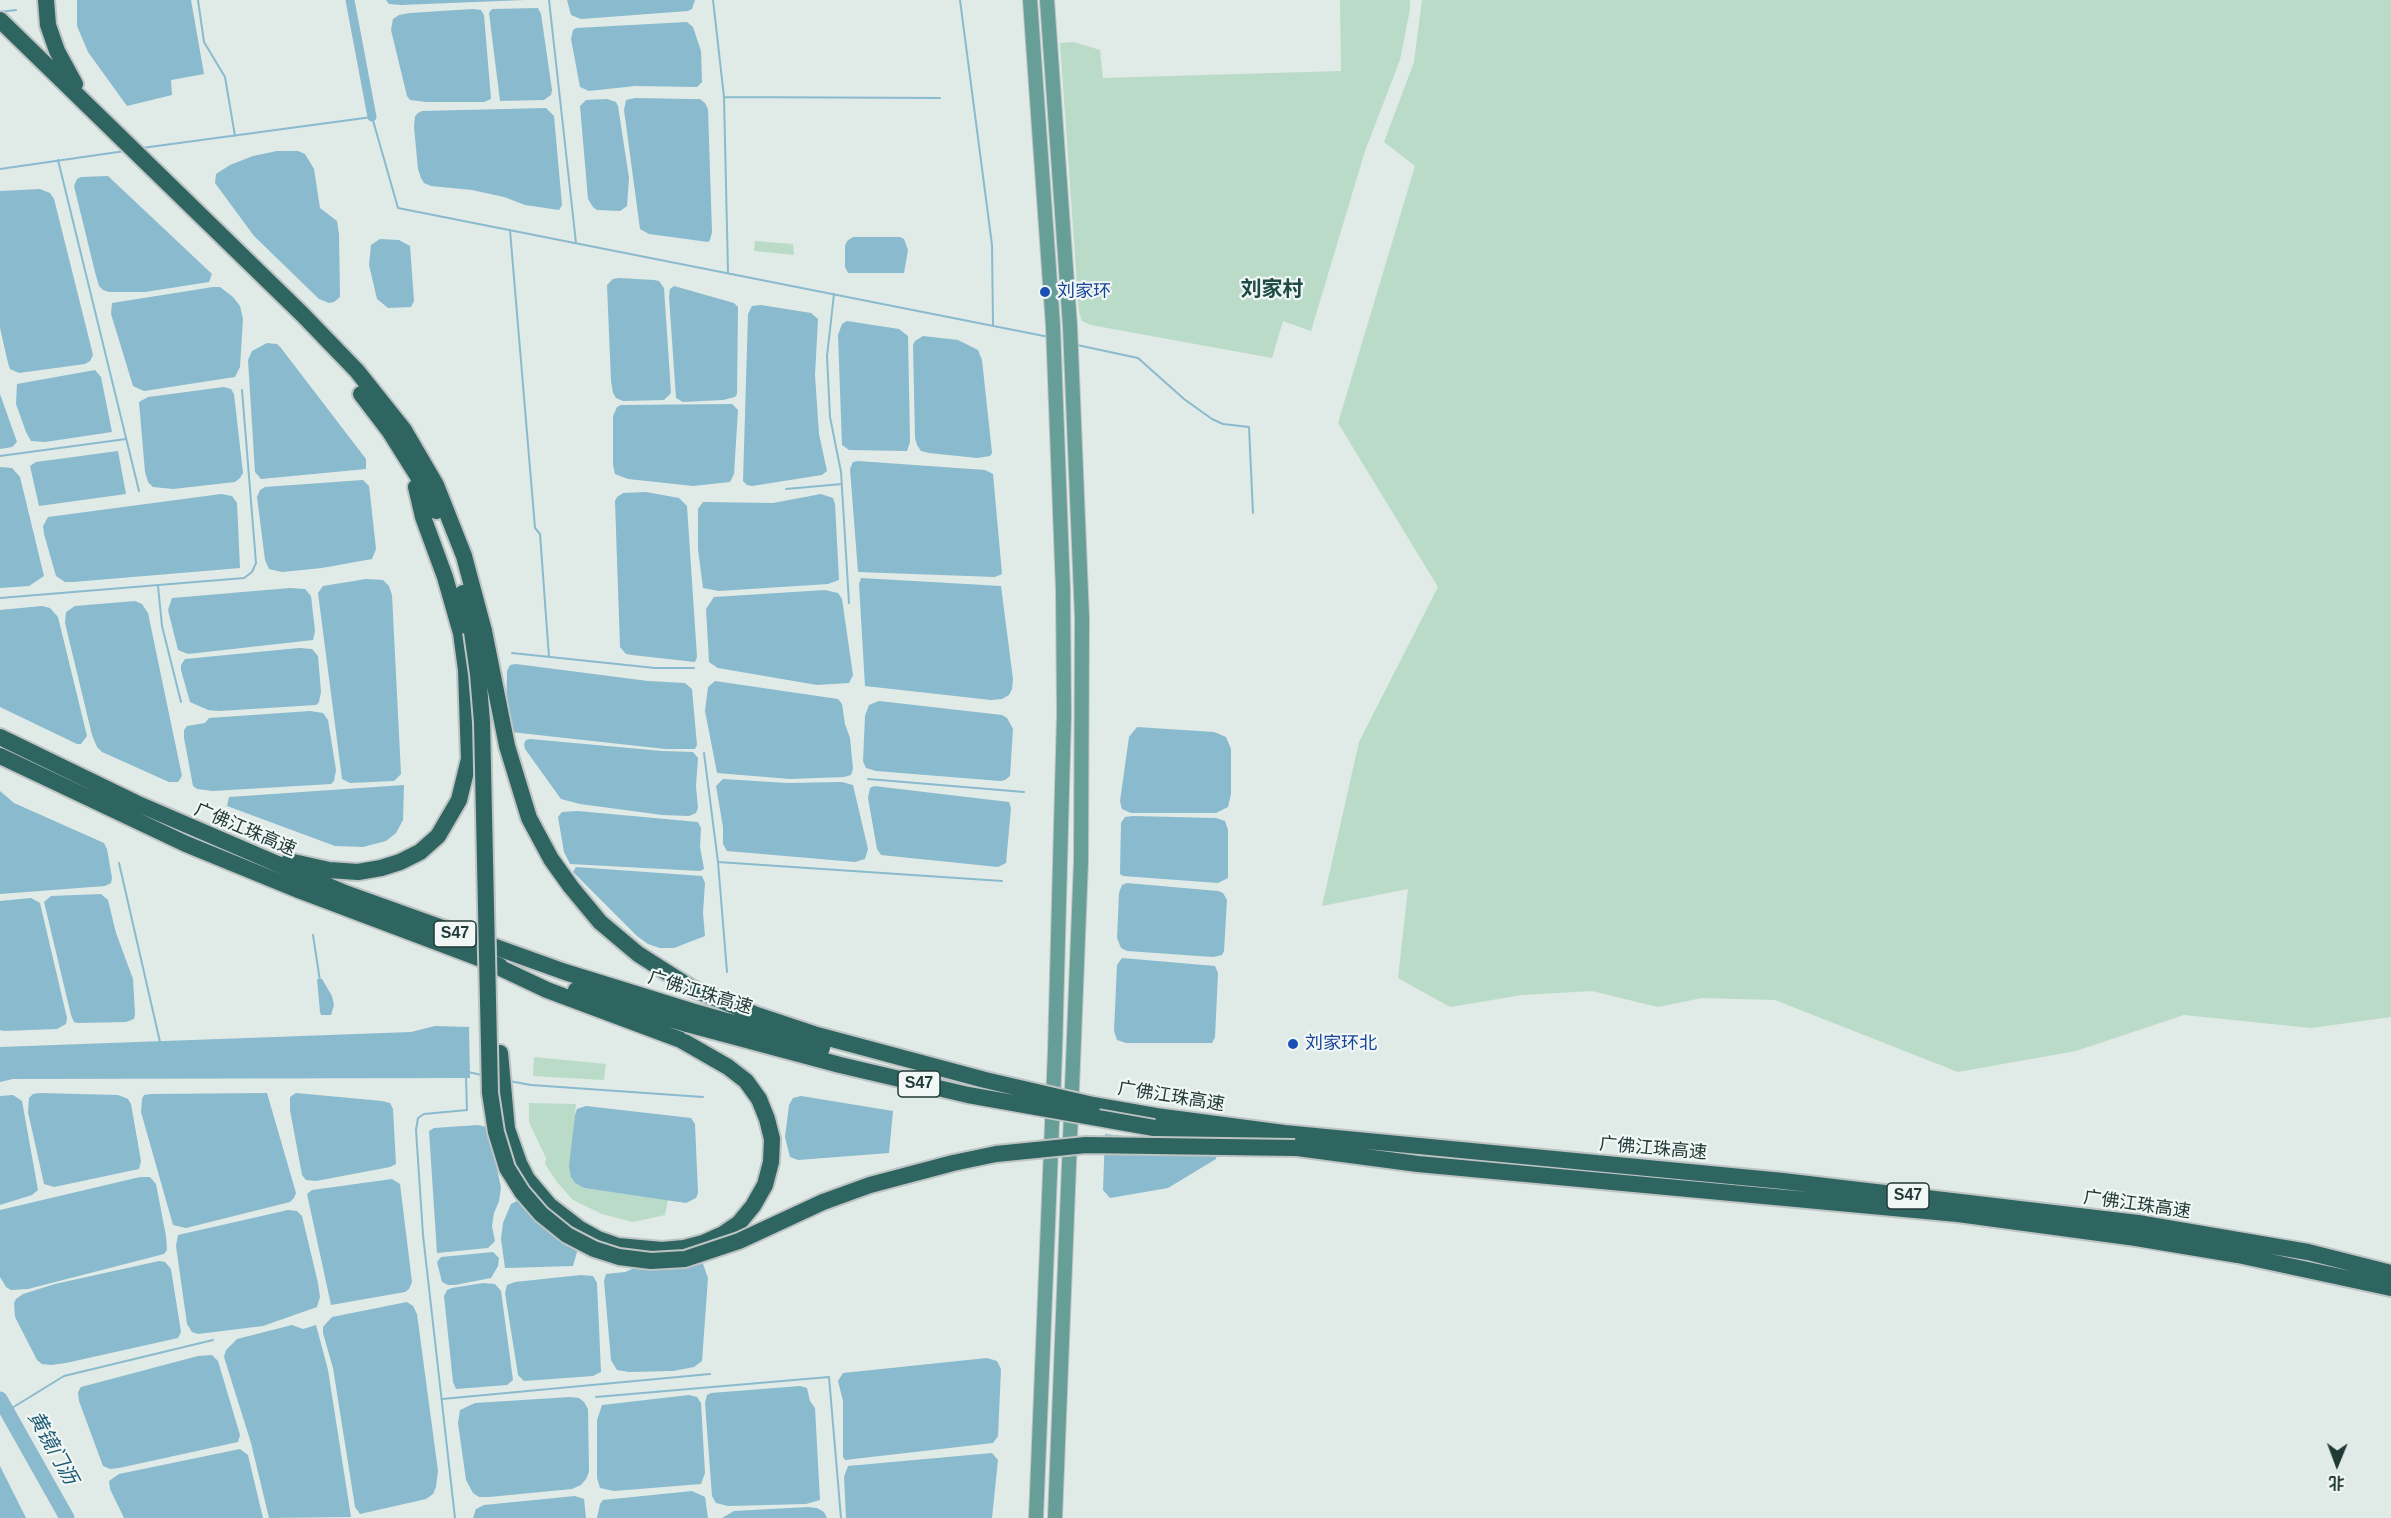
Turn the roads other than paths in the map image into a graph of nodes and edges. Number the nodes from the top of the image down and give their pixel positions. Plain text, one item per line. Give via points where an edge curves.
1 (46, 0) edge
2 (1030, 0) edge
3 (1047, 0) edge
4 (0, 20) edge
5 (0, 33) edge
6 (31, 56) junction
7 (88, 105) junction
8 (99, 122) junction
9 (150, 171) junction
10 (472, 632) junction
11 (0, 737) edge
12 (0, 756) edge
13 (224, 842) junction
14 (686, 1025) junction
15 (1093, 1105) junction
16 (1295, 1148) junction
17 (1419, 1156) junction
18 (2391, 1273) edge
19 (2391, 1288) edge
20 (1036, 1518) edge
21 (1055, 1518) edge

1 - 7 highway via 48,25 57,51
2 - 20 main road via 1053,326 1064,705
3 - 21 main road via 1070,326 1082,618 1081,861
4 - 6 highway
5 - 6 highway
6 - 7 highway
6 - 8 highway
7 - 8 highway
8 - 9 highway
9 - 10 highway via 344,372 390,432 422,483 442,525
9 - 10 highway via 319,331 404,430 436,485 464,556
10 - 13 highway via 469,759 459,800 438,836 420,852 400,862 358,872 307,866
10 - 14 highway, bridge via 491,738 500,1053 507,1129 519,1163 538,1193 562,1218 598,1239 629,1248 662,1250 703,1243 739,1223 765,1185 772,1139 759,1099 746,1081
10 - 15 highway, bridge via 529,818 571,887 600,922 638,954 693,988 816,1035
10 - 16 highway, bridge via 482,722 490,1093 496,1132 507,1168 522,1192 567,1235 619,1257 651,1261 685,1258 739,1241 870,1185 996,1155 1086,1145
11 - 13 highway, 广佛江珠高速 / S47
12 - 14 highway, 广佛江珠高速 / S47 via 186,844 301,891 492,964
13 - 14 highway, 广佛江珠高速 / S47
14 - 15 highway, 广佛江珠高速 / S47, bridge
14 - 16 highway, 广佛江珠高速 / S47, bridge via 968,1095
15 - 17 highway, 广佛江珠高速 / S47
16 - 17 highway, 广佛江珠高速 / S47
17 - 18 highway, 广佛江珠高速 / S47 via 1783,1181 2138,1223 2308,1252
17 - 19 highway, 广佛江珠高速 / S47 via 1958,1214 2227,1253

